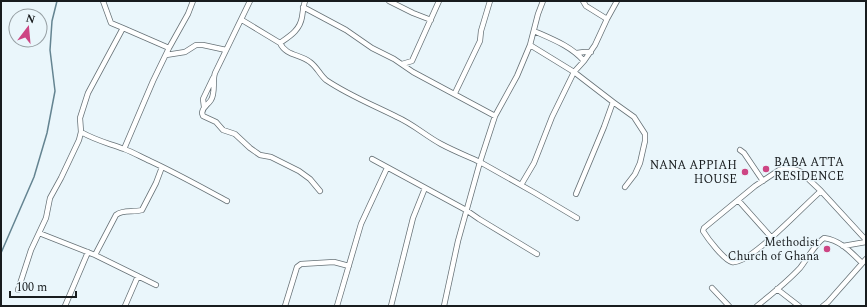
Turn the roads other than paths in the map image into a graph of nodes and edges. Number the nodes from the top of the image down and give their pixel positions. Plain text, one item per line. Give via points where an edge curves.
1 (103, 1) edge
2 (193, 1) edge
3 (250, 1) edge
4 (305, 1) edge
5 (389, 1) edge
6 (439, 1) edge
7 (490, 1) edge
8 (543, 1) edge
9 (583, 1) edge
10 (617, 1) edge
11 (303, 7) junction
12 (242, 20) junction
13 (431, 20) junction
14 (607, 20) junction
15 (123, 28) junction
16 (534, 31) junction
17 (280, 43) junction
18 (530, 45) junction
19 (170, 48) junction
20 (226, 50) junction
21 (591, 52) junction
22 (577, 54) junction
23 (166, 55) junction
24 (412, 61) junction
25 (584, 61) junction
26 (402, 64) junction
27 (414, 72) junction
28 (574, 72) junction
29 (214, 78) junction
30 (455, 93) junction
31 (613, 102) junction
32 (204, 107) junction
33 (495, 116) junction
34 (81, 132) junction
35 (124, 149) junction
36 (740, 150) dead end
37 (372, 159) dead end
38 (480, 162) junction
39 (162, 167) junction
40 (387, 168) junction
41 (763, 181) junction
42 (521, 185) junction
43 (625, 187) dead end
44 (425, 188) junction
45 (320, 191) dead end
46 (821, 191) junction
47 (576, 194) dead end
48 (738, 200) junction
49 (227, 201) dead end
50 (466, 210) junction
51 (577, 218) dead end
52 (39, 233) junction
53 (771, 237) junction
54 (866, 241) edge
55 (843, 246) junction
56 (88, 252) junction
57 (537, 254) dead end
58 (95, 255) junction
59 (866, 259) edge
60 (862, 263) junction
61 (349, 266) junction
62 (138, 276) junction
63 (156, 285) dead end
64 (712, 288) dead end
65 (777, 289) junction
66 (18, 290) dead end
67 (65, 306) edge
68 (126, 306) edge
69 (285, 306) edge
70 (337, 306) edge
71 (391, 306) edge
72 (444, 306) edge
73 (729, 306) edge
74 (757, 306) edge
75 (799, 306) edge
76 (822, 306) edge

1 - 15 street via 111,24
2 - 19 street
3 - 12 street
4 - 11 street
5 - 13 street
6 - 13 street
7 - 30 street via 480,40
8 - 16 street
9 - 14 street via 586,6
10 - 14 street
11 - 17 street via 301,23 296,31
11 - 26 street
12 - 17 street
12 - 20 street
13 - 24 street
14 - 21 street
15 - 19 street
15 - 34 street via 88,93 80,118
16 - 18 street
16 - 22 street
17 - 38 street via 282,48 291,54 312,63 319,73 332,83 398,117 441,144
18 - 28 street
18 - 33 street via 517,76
19 - 23 street
20 - 23 street via 196,45 185,52
20 - 29 street
21 - 22 street
21 - 25 street
22 - 25 street
23 - 35 street
24 - 26 street
24 - 27 street
25 - 28 street
26 - 27 street
27 - 30 street
28 - 31 street
28 - 42 street via 552,117 534,163
29 - 32 street via 203,99
29 - 32 street via 211,99
30 - 33 street
31 - 43 street via 634,117 645,134 640,163
31 - 47 street
32 - 45 street via 203,116 235,134 260,155 299,171
33 - 38 street
34 - 35 street
34 - 52 street via 50,198 46,218
35 - 39 street
36 - 41 street
37 - 40 street
38 - 42 street
38 - 50 street
39 - 49 street
39 - 58 street via 142,210 120,212 116,215
40 - 44 street
40 - 61 street via 361,224
41 - 46 street via 779,170 792,169 799,171
41 - 48 street
42 - 51 street
44 - 50 street
44 - 71 street via 414,218
46 - 53 street
46 - 54 street
48 - 53 street
48 - 53 street via 703,230 726,259 731,262 740,261
50 - 57 street
50 - 72 street
52 - 56 street
52 - 66 street
54 - 55 street
55 - 60 street
55 - 65 street via 834,240 824,238 800,268
56 - 58 street
56 - 67 street
58 - 62 street
59 - 60 street
60 - 76 street
61 - 69 street via 334,262 301,264
61 - 70 street
62 - 63 street
62 - 68 street
64 - 73 street
65 - 74 street
65 - 75 street

